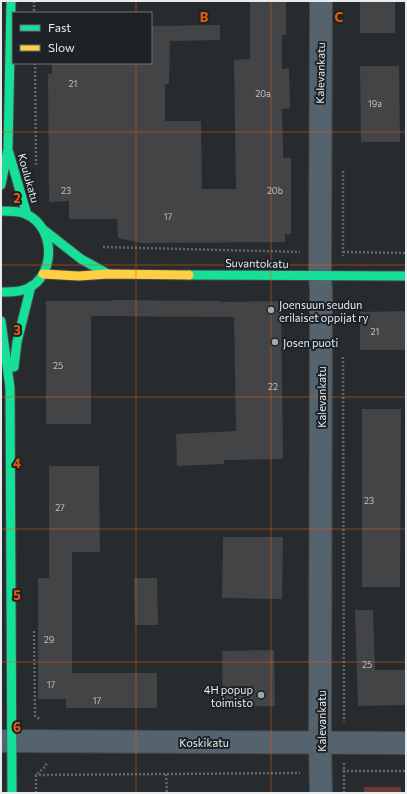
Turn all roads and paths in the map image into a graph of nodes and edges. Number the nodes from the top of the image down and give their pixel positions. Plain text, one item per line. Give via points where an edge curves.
1 (11, 1) edge
2 (34, 1) edge
3 (321, 1) edge
4 (34, 12) edge
5 (8, 149) junction
6 (343, 164) dead end
7 (1, 185) edge
8 (1, 211) edge
9 (27, 215) junction
10 (44, 230) junction
11 (99, 246) dead end
12 (320, 252) junction
13 (343, 252) junction
14 (406, 253) edge
15 (43, 274) junction
16 (108, 274) junction
17 (320, 276) junction
18 (343, 276) junction
19 (406, 276) edge
20 (31, 286) junction
21 (1, 292) edge
22 (1, 321) edge
23 (343, 354) dead end
24 (10, 388) junction
25 (34, 629) dead end
26 (6, 741) edge
27 (47, 741) junction
28 (320, 742) junction
29 (344, 743) junction
30 (406, 743) edge
31 (344, 771) junction
32 (406, 771) edge
33 (321, 772) junction
34 (166, 774) junction
35 (12, 775) junction
36 (36, 775) junction
37 (12, 793) edge
38 (36, 793) edge
39 (167, 793) edge
40 (321, 793) edge
41 (344, 793) edge

1 - 5 main road, Koulukatu
2 - 4 path
3 - 12 street, Kalevankatu
5 - 7 main road, Koulukatu
5 - 9 main road, Koulukatu
6 - 13 path
8 - 9 main road
9 - 10 main road, Suvantokatu
10 - 15 main road via 50,247
10 - 16 main road, Suvantokatu via 81,259
11 - 12 path
12 - 13 path
12 - 17 street, Kalevankatu
13 - 14 path
13 - 18 path
15 - 16 main road, Suvantokatu
15 - 20 main road
16 - 17 main road, Suvantokatu
17 - 18 main road, Suvantokatu
17 - 28 street, Kalevankatu
18 - 19 main road, Suvantokatu
20 - 21 main road via 14,292
20 - 24 main road
22 - 24 main road
23 - 29 path
24 - 26 main road
25 - 27 path via 35,716 47,724
26 - 27 street, Koskikatu
26 - 35 main road
27 - 28 street, Koskikatu
27 - 36 path via 46,766
28 - 29 street, Koskikatu
28 - 33 street, Kalevankatu
29 - 30 street, Koskikatu
29 - 31 path
31 - 32 path
31 - 33 path
31 - 41 path
33 - 34 path
33 - 40 street, Kalevankatu
34 - 36 path
34 - 39 path
35 - 36 path
35 - 37 main road
36 - 38 path

